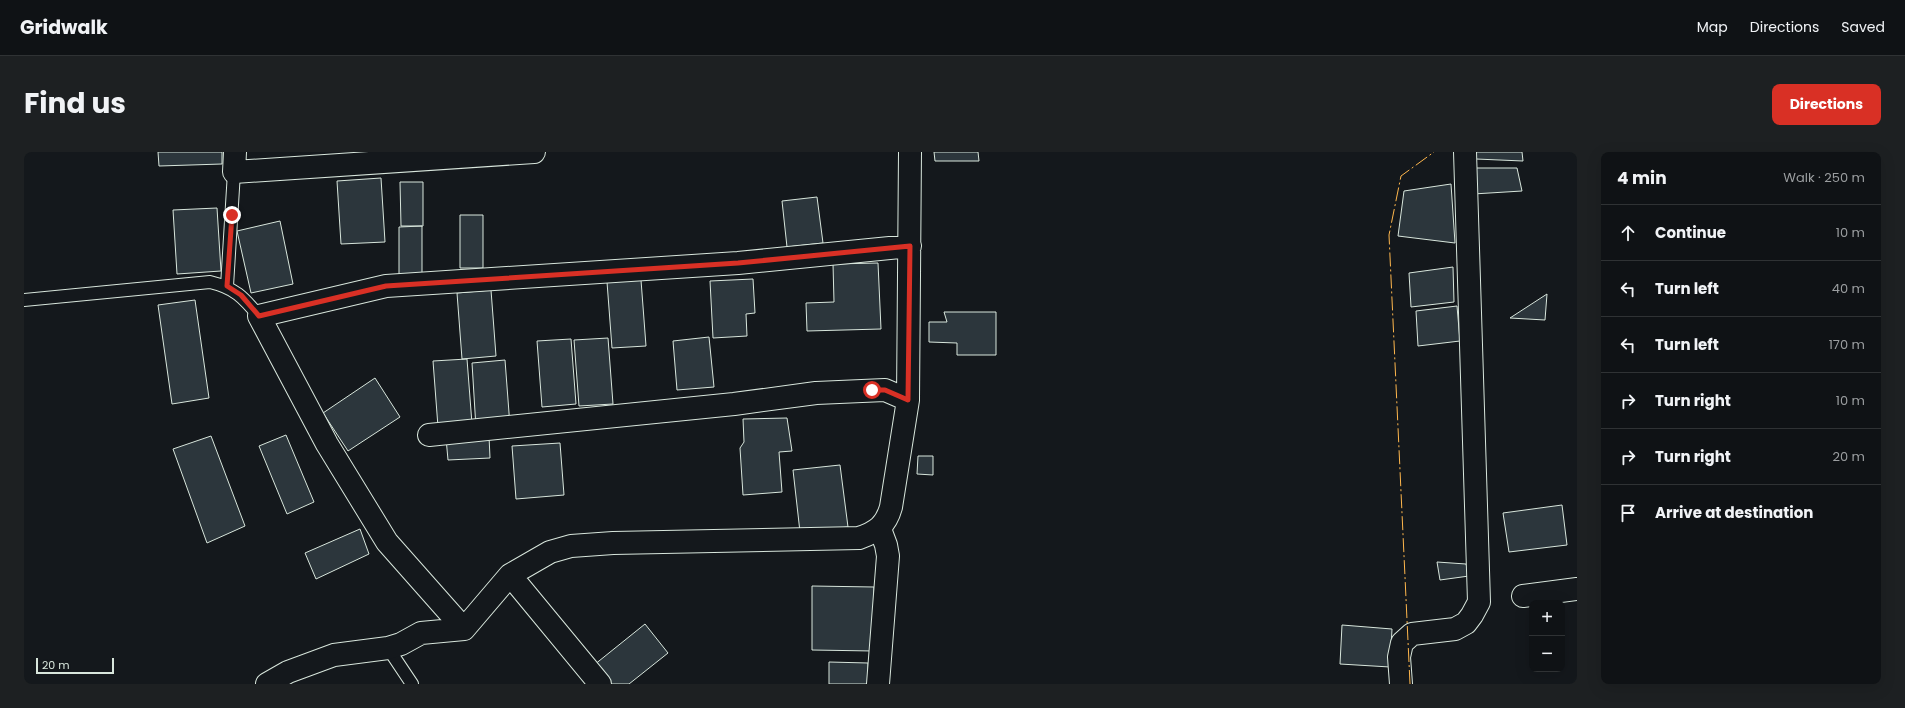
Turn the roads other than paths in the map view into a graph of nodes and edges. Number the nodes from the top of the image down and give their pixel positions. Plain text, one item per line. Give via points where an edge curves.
1 (534, 152) edge
2 (910, 152) edge
3 (1465, 152) edge
4 (235, 162) edge
5 (910, 246) junction
6 (227, 286) junction
7 (24, 300) edge
8 (259, 316) junction
9 (908, 400) junction
10 (428, 435) dead end
11 (880, 529) junction
12 (510, 575) junction
13 (1577, 589) edge
14 (1523, 596) dead end
15 (464, 629) junction
16 (388, 648) junction
17 (267, 684) edge
18 (412, 684) edge
19 (600, 684) edge
20 (878, 684) edge
21 (1401, 684) edge

1 - 4 street
2 - 5 street
3 - 21 street via 1479,602 1466,623 1455,629 1412,634 1402,643 1399,657
4 - 6 lane
5 - 8 street via 730,264 386,286
5 - 9 street
6 - 7 lane via 210,282
6 - 8 lane via 241,295
8 - 15 street via 327,444 387,542
9 - 10 street via 885,390 816,393 734,404
9 - 11 street via 892,507 888,519
11 - 12 street via 859,538 571,546 550,552
11 - 20 street via 888,556
12 - 15 street
12 - 19 street
13 - 14 street
15 - 16 street via 421,633
16 - 17 street via 334,655 288,672
16 - 18 lane

